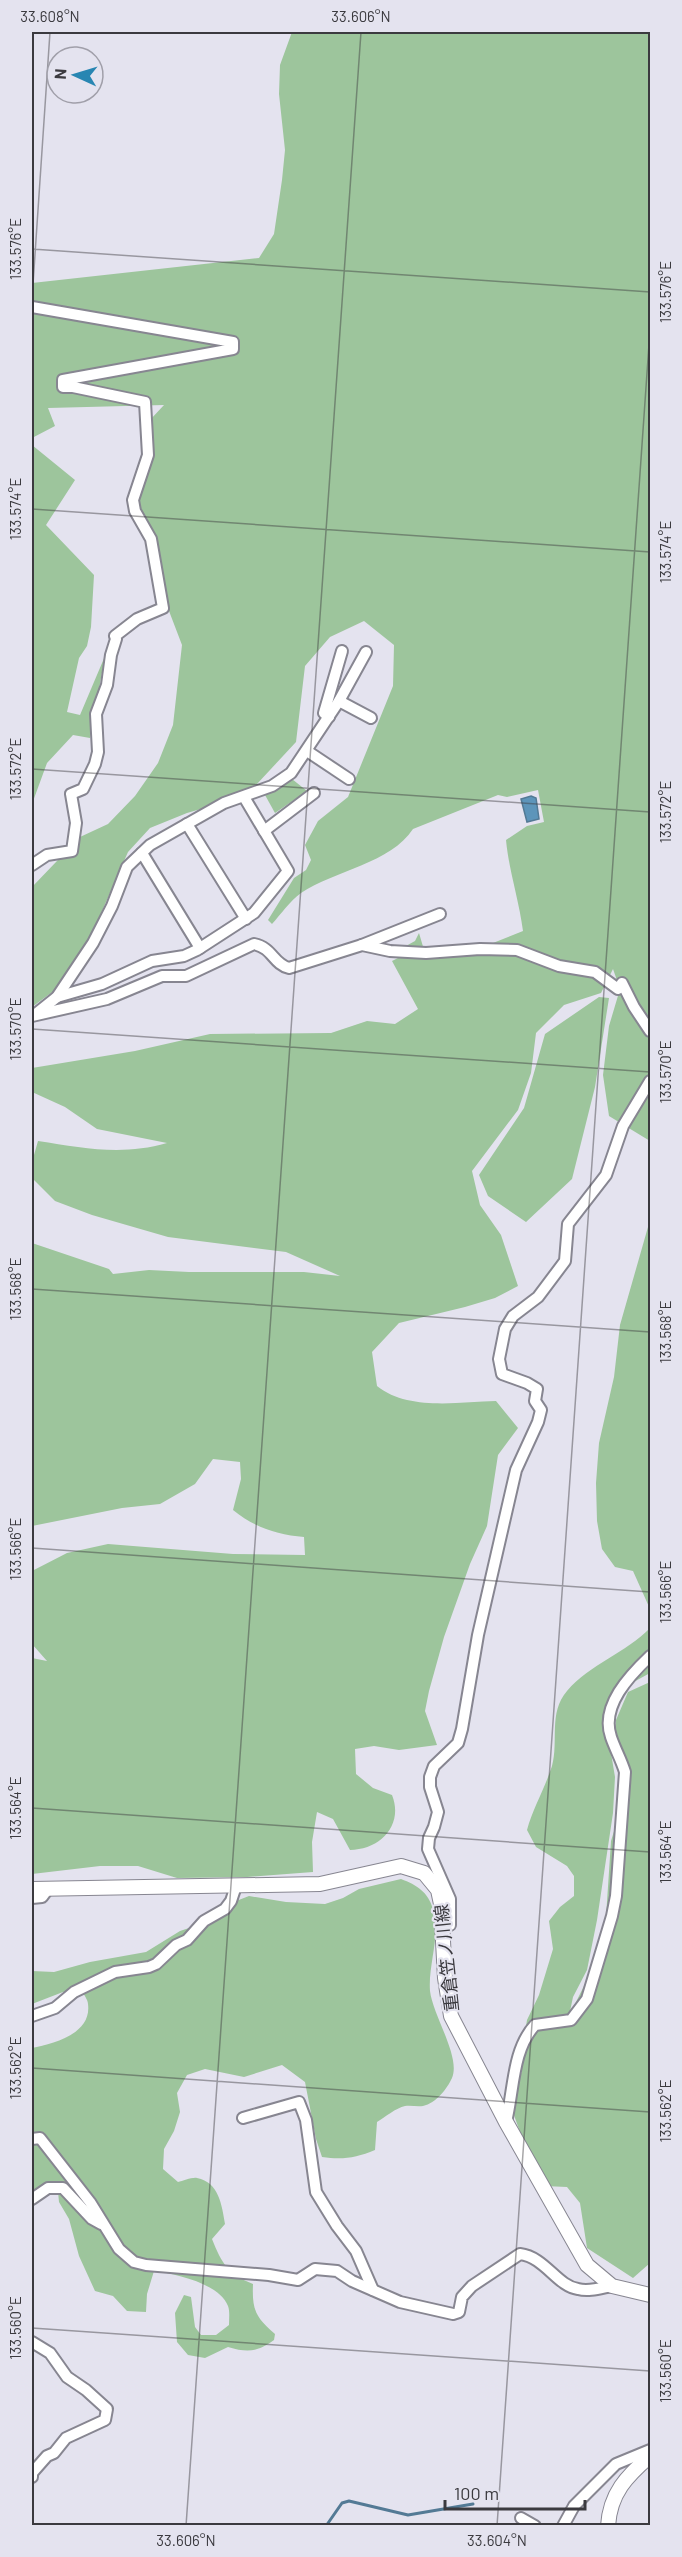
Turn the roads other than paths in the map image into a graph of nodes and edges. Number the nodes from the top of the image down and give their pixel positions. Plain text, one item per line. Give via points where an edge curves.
1 (32, 307) edge
2 (342, 651) dead end
3 (366, 652) dead end
4 (339, 701) junction
5 (329, 717) junction
6 (371, 718) dead end
7 (307, 751) junction
8 (349, 779) dead end
9 (314, 793) dead end
10 (244, 797) junction
11 (188, 824) junction
12 (264, 831) junction
13 (142, 853) junction
14 (32, 865) edge
15 (440, 914) dead end
16 (246, 920) junction
17 (362, 945) junction
18 (200, 948) junction
19 (57, 997) junction
20 (32, 1016) edge
21 (651, 1031) edge
22 (651, 1081) edge
23 (651, 1656) edge
24 (236, 1886) junction
25 (32, 1889) edge
26 (48, 1889) junction
27 (32, 1898) edge
28 (443, 1926) junction
29 (32, 2016) edge
30 (243, 2118) dead end
31 (506, 2122) junction
32 (32, 2139) edge
33 (32, 2199) edge
34 (104, 2225) junction
35 (612, 2286) junction
36 (374, 2290) junction
37 (651, 2295) edge
38 (32, 2342) edge
39 (651, 2450) edge
40 (651, 2456) edge
41 (32, 2478) edge
42 (521, 2518) dead end
43 (535, 2526) edge
44 (563, 2526) edge
45 (608, 2526) edge

1 - 14 street via 233,342 233,349 63,380 63,387 145,402 148,455 133,500 151,539 163,608 137,619 115,636 107,685 96,714 95,764 83,789 71,794 76,823 72,851 47,855
2 - 5 street via 324,713
3 - 4 street
4 - 5 street
4 - 6 street
5 - 7 street
7 - 8 street
7 - 10 street via 291,773
9 - 12 street
10 - 11 street via 224,803
10 - 12 street
11 - 13 street
11 - 16 street
12 - 16 street via 288,872
13 - 18 street
13 - 19 street via 127,867 93,943
15 - 17 street
16 - 18 street
17 - 20 street via 289,968 280,964 268,949 254,944 186,976 162,976 107,999
17 - 21 street via 426,953 517,950 560,966 583,968 618,989 622,983
18 - 19 street via 184,956 152,961 102,984
19 - 20 street
22 - 28 street via 623,1126 606,1175 568,1224 565,1261 538,1297 513,1316 503,1336 499,1359 502,1374 537,1389 535,1401 541,1410 516,1470 458,1743 434,1766 430,1777 438,1812 428,1849 450,1899 450,1925
23 - 31 street via 634,1671 611,1710 610,1735 625,1772 616,1896 600,1959 587,1999 571,2020 535,2025 528,2033 519,2054
24 - 26 main road, 重倉笠ノ川線
24 - 28 main road, 重倉笠ノ川線 via 320,1884 408,1866 424,1873 438,1890
24 - 29 street via 225,1909 204,1921 156,1964 115,1972 74,1992 56,2008
25 - 26 main road, 重倉笠ノ川線
26 - 27 street via 42,1897
28 - 31 main road, 重倉笠ノ川線 via 451,2016
30 - 36 street via 299,2102 306,2120 316,2192 356,2251
31 - 35 main road, 重倉笠ノ川線 via 587,2265
32 - 34 street via 40,2138
33 - 34 street via 48,2188 63,2188 92,2219
34 - 36 street via 119,2249 134,2262 146,2265 268,2274 298,2280 315,2269 337,2271
35 - 36 street via 575,2289 535,2259 520,2254 472,2286 462,2297 459,2312 453,2314 400,2302
35 - 37 main road, 重倉笠ノ川線
38 - 41 street via 50,2353 67,2377 107,2409 105,2420 66,2438 32,2473
39 - 44 street via 616,2464 574,2506
40 - 45 main road via 618,2488 611,2502
42 - 43 street

